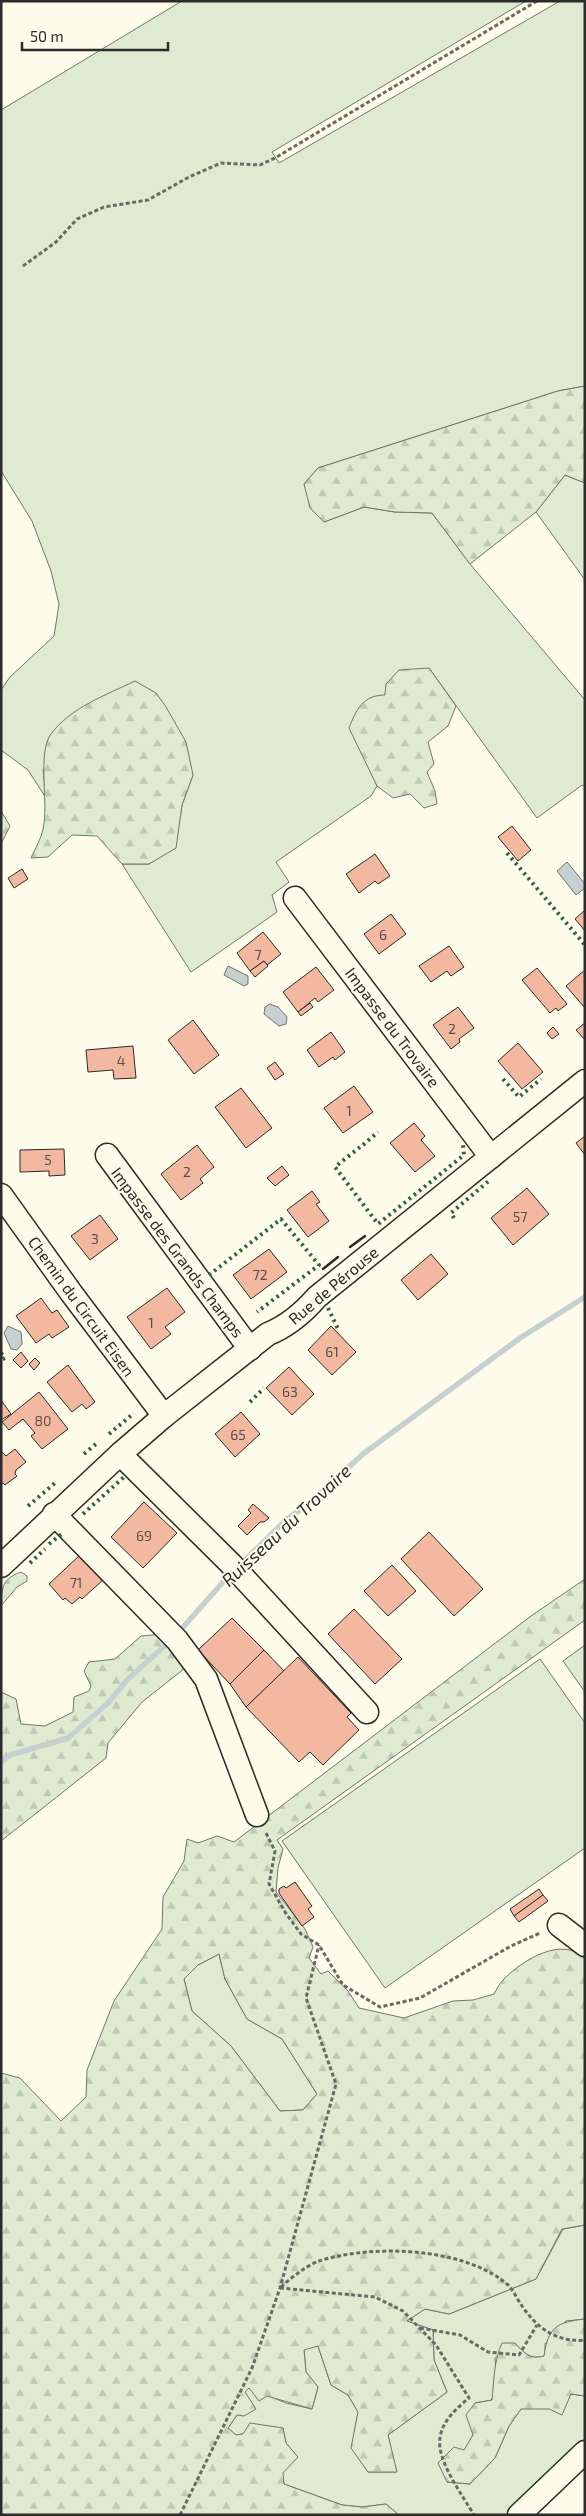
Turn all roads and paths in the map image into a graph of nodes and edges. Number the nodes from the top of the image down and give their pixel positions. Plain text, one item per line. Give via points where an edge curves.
1 (537, 1) edge
2 (23, 266) dead end
3 (295, 898) dead end
4 (585, 1081) edge
5 (106, 1155) dead end
6 (491, 1157) junction
7 (1, 1195) edge
8 (250, 1349) junction
9 (164, 1416) junction
10 (120, 1454) junction
11 (54, 1514) junction
12 (9, 1558) edge
13 (367, 1712) dead end
14 (257, 1815) dead end
15 (275, 1852) dead end
16 (559, 1925) joint
17 (319, 1945) junction
18 (585, 1945) edge
19 (280, 2288) junction
20 (537, 2325) junction
21 (419, 2328) junction
22 (585, 2340) edge
23 (585, 2452) edge
24 (180, 2515) edge
25 (474, 2515) edge
26 (519, 2515) edge

1 - 2 path via 275,158 260,165 221,163 148,200 104,207 77,220 56,242
3 - 6 street, Impasse du Trovaire
4 - 6 street, Rue de Pérouse
5 - 8 street, Impasse des Grands Champs
6 - 8 street, Rue de Pérouse via 318,1296 305,1311
7 - 9 street, Chemin du Circuit Eisen
8 - 9 street, Rue de Pérouse
9 - 10 street, Rue de Pérouse
10 - 11 street, Rue de Pérouse
10 - 13 street via 235,1569
11 - 12 street, Rue de Pérouse
11 - 14 street via 174,1636 206,1679
15 - 17 path via 269,1884 301,1934
16 - 17 path via 510,1946 420,1998 380,2007 343,1985
16 - 18 street
17 - 19 path via 306,1998 336,2084
19 - 20 path via 318,2261 377,2250 444,2256 477,2266 508,2284
19 - 21 path via 375,2297 403,2311
19 - 24 path via 252,2368
20 - 21 path via 519,2355 488,2352 460,2334
20 - 22 path via 572,2341
21 - 25 path via 436,2345 469,2398 452,2413 440,2438 443,2461
23 - 26 street

